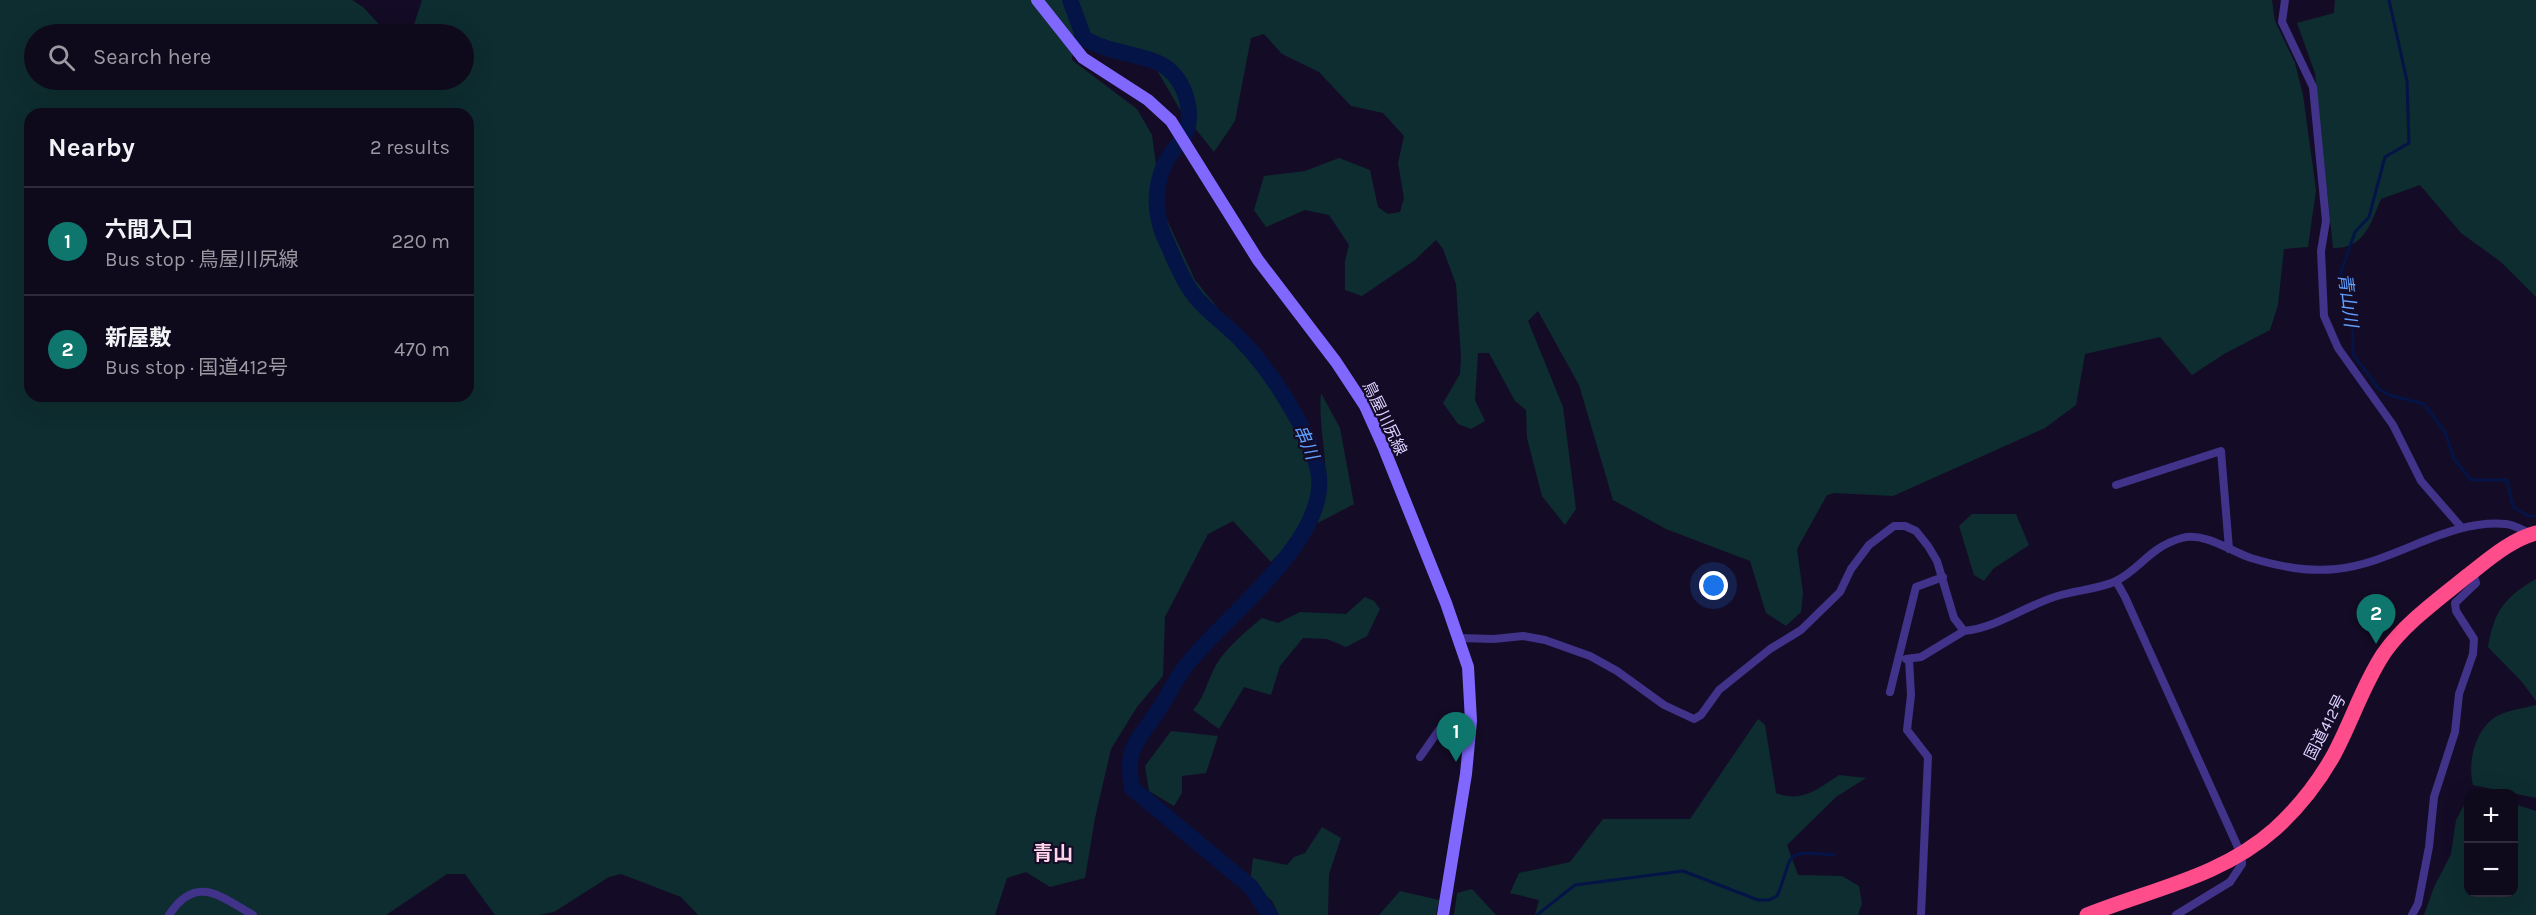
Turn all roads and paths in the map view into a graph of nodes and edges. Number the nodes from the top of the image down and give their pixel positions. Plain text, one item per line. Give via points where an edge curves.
1 (1036, 0) edge
2 (2285, 0) edge
3 (2116, 485) dead end
4 (2462, 526) junction
5 (2534, 533) edge
6 (2229, 549) junction
7 (2473, 572) junction
8 (1943, 577) junction
9 (2116, 582) junction
10 (1964, 631) junction
11 (1459, 638) junction
12 (1898, 659) junction
13 (1909, 659) junction
14 (1890, 692) dead end
15 (1471, 721) junction
16 (1420, 756) dead end
17 (2241, 854) junction
18 (169, 915) edge
19 (253, 915) edge
20 (1443, 915) edge
21 (1921, 915) edge
22 (2087, 915) edge
23 (2176, 915) edge
24 (2412, 915) edge

1 - 11 main road, 鳥屋川尻線 via 1083,58 1148,100 1171,121 1238,230 1336,362 1365,406
2 - 4 street via 2282,22 2313,87 2325,211 2321,251 2324,316 2338,348 2393,425 2421,481
3 - 6 street via 2221,451
4 - 5 street via 2508,524
4 - 6 street via 2383,557 2336,570 2284,566
5 - 7 highway, 国道412号
6 - 9 street via 2204,538 2186,537 2163,544
7 - 17 highway, 国道412号 via 2431,605 2386,651 2318,779 2275,829
7 - 24 street via 2476,583 2455,603 2474,639 2473,654 2459,694 2455,732 2434,797 2429,847 2418,904
8 - 10 street via 1954,618
8 - 11 street via 1916,531 1894,526 1869,545 1840,592 1800,630 1719,690 1694,719 1664,705 1590,656 1545,640 1523,636
8 - 12 street via 1916,587
9 - 10 street via 2060,595 2009,619
9 - 17 street
10 - 13 street via 1921,657
11 - 15 main road, 鳥屋川尻線 via 1468,667
12 - 13 street
12 - 14 street
13 - 21 street via 1911,695 1907,730 1928,757
15 - 16 street via 1439,730
15 - 20 main road, 鳥屋川尻線 via 1455,856
17 - 22 highway, 国道412号 via 2197,878
17 - 23 street via 2242,864 2230,882
18 - 19 street via 187,896 201,890

